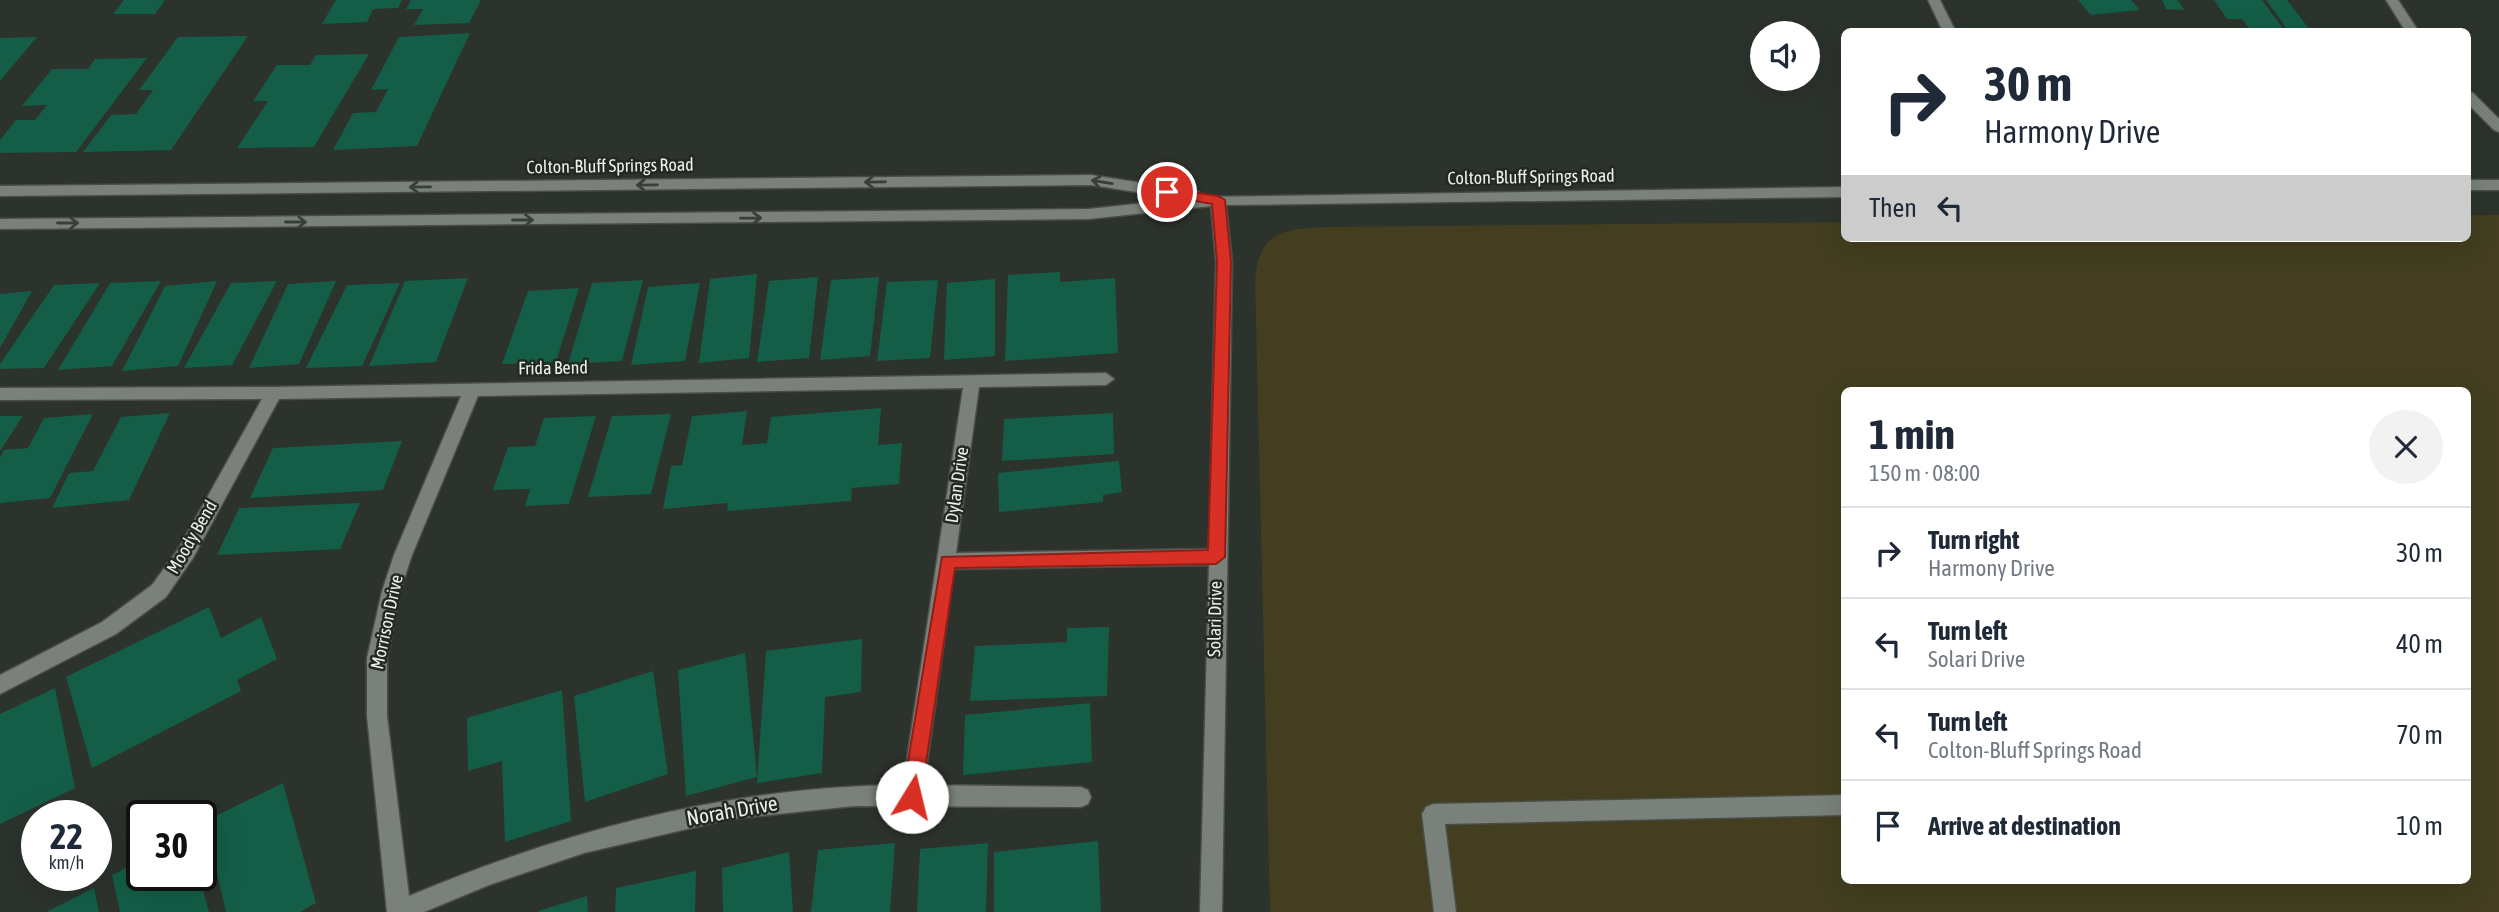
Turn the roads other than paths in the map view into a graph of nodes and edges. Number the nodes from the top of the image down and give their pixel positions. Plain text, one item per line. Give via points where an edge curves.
1 (1934, 0) edge
2 (2392, 0) edge
3 (1948, 28) edge
4 (2410, 28) edge
5 (2471, 99) edge
6 (2499, 127) edge
7 (2471, 185) edge
8 (2499, 185) edge
9 (0, 191) edge
10 (1841, 192) edge
11 (1218, 200) junction
12 (0, 223) edge
13 (1106, 379) dead end
14 (972, 381) junction
15 (473, 388) junction
16 (274, 393) junction
17 (0, 394) edge
18 (1216, 557) junction
19 (948, 562) junction
20 (0, 685) edge
21 (912, 797) junction
22 (1081, 797) dead end
23 (1841, 805) edge
24 (399, 912) edge
25 (1211, 912) edge
26 (1445, 912) edge

1 - 3 street
2 - 4 street
5 - 6 street
7 - 8 street
11 -> 9 street, Colton-Bluff Springs Road via 1091,180
10 - 11 street, Colton-Bluff Springs Road
12 -> 11 street, Colton-Bluff Springs Road via 1089,214
11 - 18 street, Solari Drive via 1224,262
13 - 14 street, Frida Bend
14 - 15 street, Frida Bend
14 - 19 street, Dylan Drive
15 - 16 street, Frida Bend
15 - 24 street, Morrison Drive via 403,555 388,600 377,658 377,716
16 - 17 street, Frida Bend
16 - 20 street, Moody Bend via 186,554 159,591 109,628
18 - 19 street
18 - 25 street, Solari Drive
19 - 21 street, Dylan Drive
21 - 22 street, Norah Drive
21 - 24 street, Norah Drive via 779,802 658,825 522,863
23 - 26 street via 1433,814

